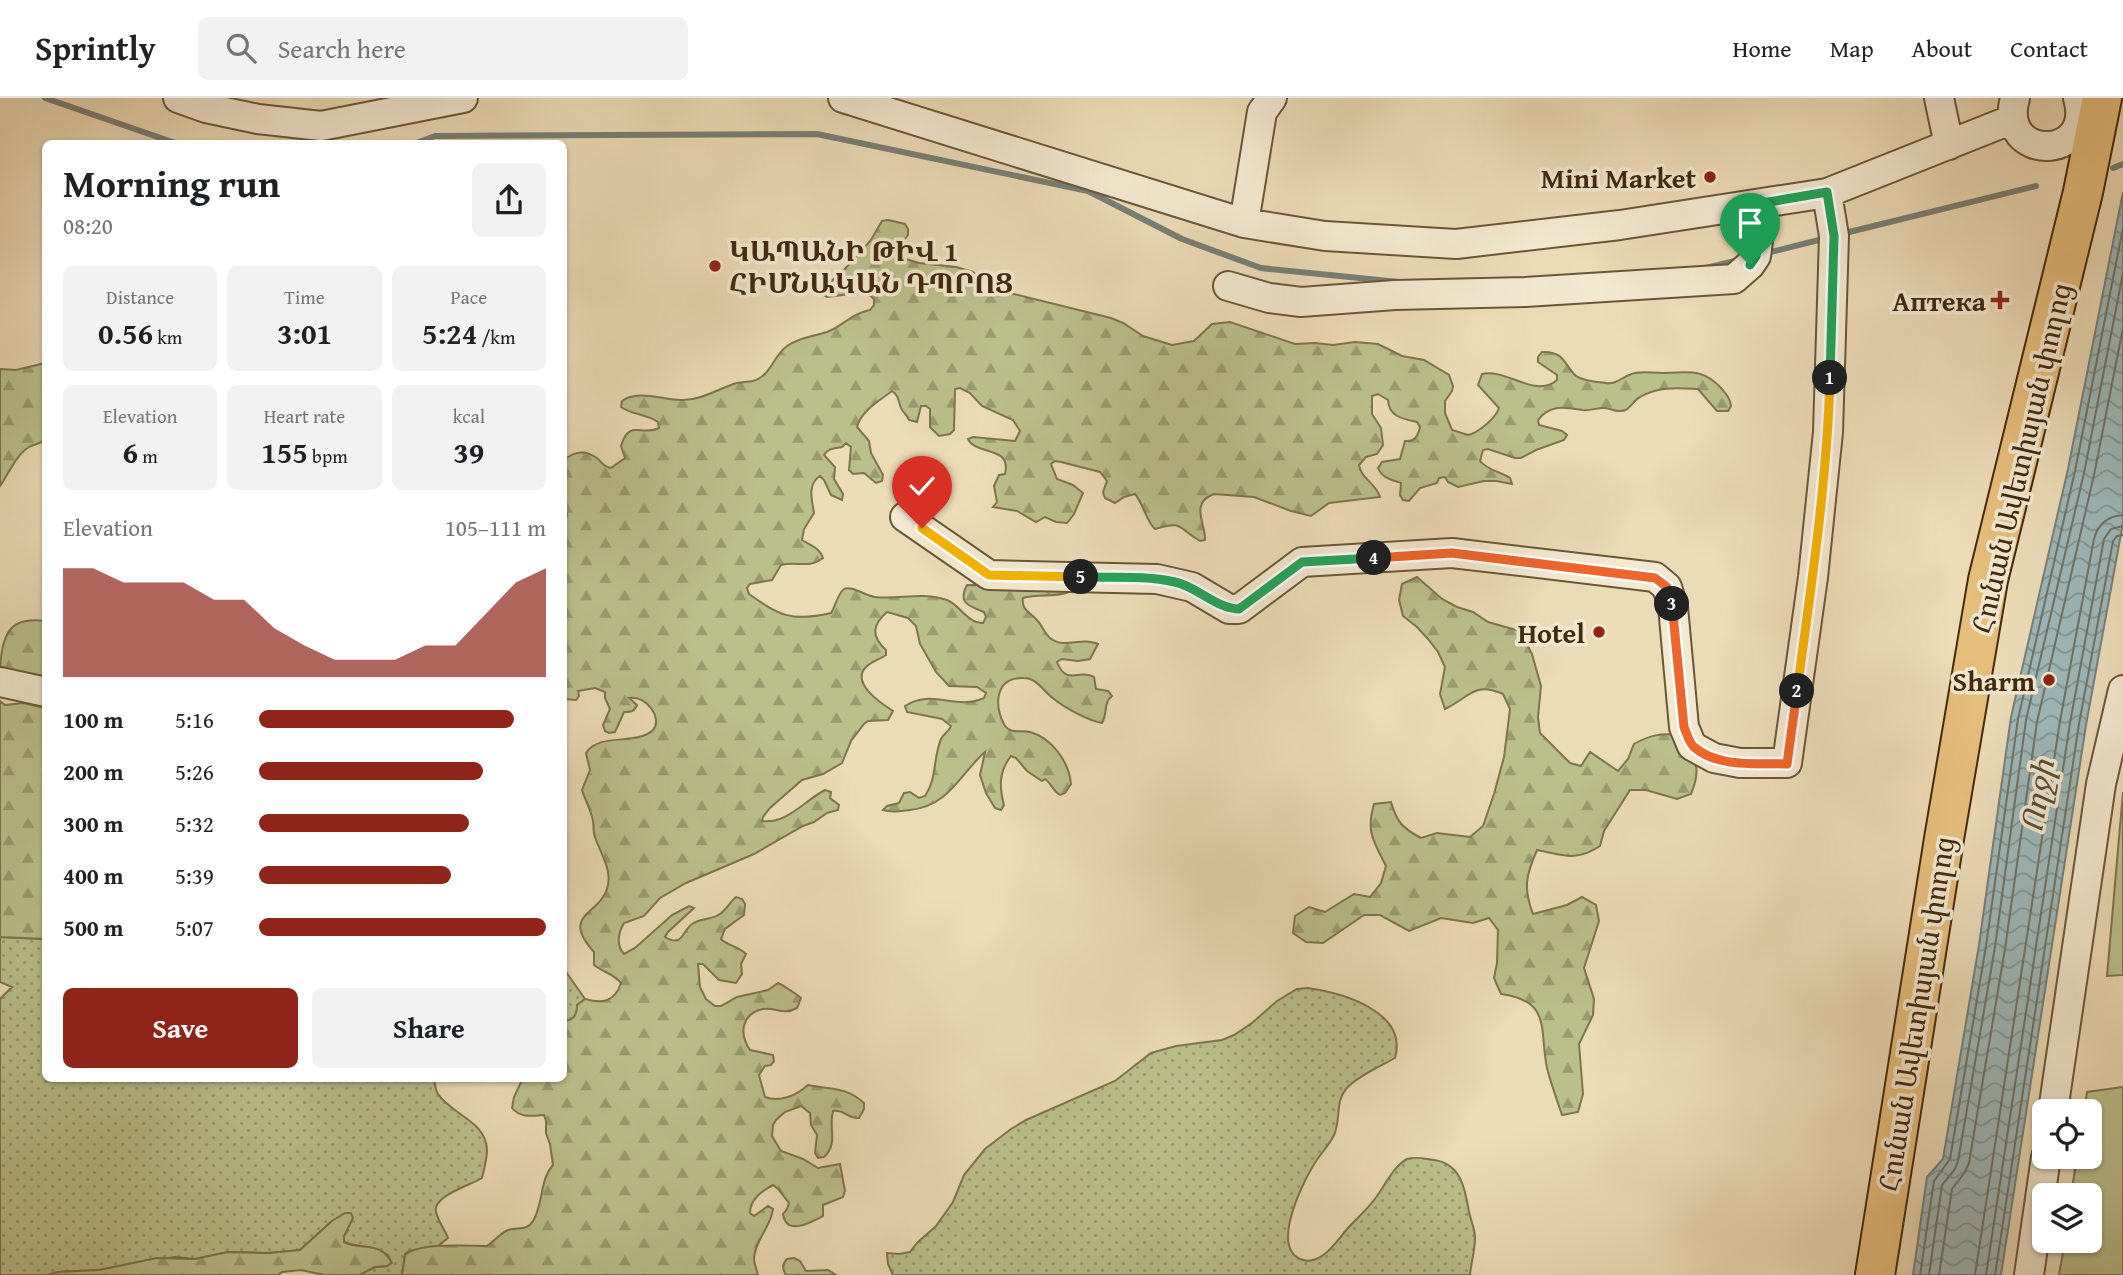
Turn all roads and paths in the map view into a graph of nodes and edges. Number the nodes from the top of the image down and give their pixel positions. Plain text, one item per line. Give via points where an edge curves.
1 (178, 98) edge
2 (463, 98) edge
3 (1272, 98) edge
4 (1939, 98) edge
5 (2078, 98) edge
6 (2102, 98) edge
7 (848, 99) edge
8 (2014, 109) edge
9 (1949, 145) junction
10 (2047, 147) junction
11 (1827, 192) junction
12 (2083, 192) junction
13 (1763, 203) junction
14 (1244, 223) junction
15 (1228, 286) dead end
16 (905, 517) dead end
17 (0, 682) edge
18 (2123, 690) edge
19 (42, 691) edge
20 (2055, 1099) edge
21 (2044, 1169) edge
22 (1875, 1275) edge
23 (2029, 1275) edge

1 - 2 street via 258,119 321,126
3 - 14 street via 1262,112
4 - 9 street
5 - 10 street via 2081,109 2076,131 2058,145
6 - 12 highway, Հունան Ավետիսյան փողոց
7 - 14 street
8 - 9 street
8 - 10 street via 2017,130 2035,145
9 - 11 street
10 - 12 street via 2064,158
11 - 13 street
11 - 16 street via 1834,236 1828,432 1787,764 1740,763 1714,758 1692,746 1684,727 1673,607 1667,587 1655,578 1452,553 1302,562 1239,609 1229,609 1192,587 1157,579 989,575
12 - 22 highway, Հունան Ավետիսյան փողոց via 1988,580
13 - 14 street via 1457,244 1325,236
13 - 15 street via 1756,256 1734,279 1301,302
17 - 19 street
18 - 20 street via 2101,784
21 - 23 street

